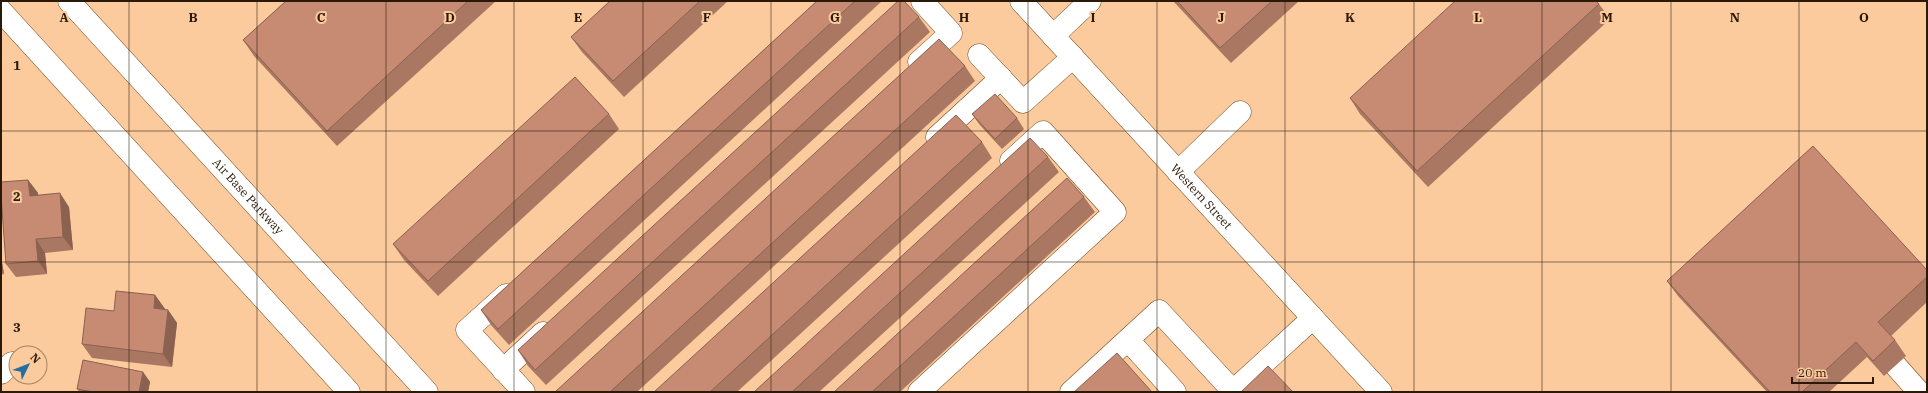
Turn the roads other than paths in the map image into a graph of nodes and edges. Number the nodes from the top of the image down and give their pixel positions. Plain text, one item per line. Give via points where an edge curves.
1 (69, 1) edge
2 (922, 1) edge
3 (1022, 1) edge
4 (1090, 1) edge
5 (1, 11) edge
6 (1053, 36) junction
7 (979, 55) dead end
8 (1073, 57) junction
9 (904, 76) edge
10 (1001, 78) junction
11 (1240, 112) dead end
12 (922, 151) edge
13 (1079, 172) junction
14 (1178, 172) junction
15 (996, 175) edge
16 (1062, 188) edge
17 (520, 281) edge
18 (1313, 318) junction
19 (555, 322) edge
20 (1128, 340) junction
21 (1895, 365) dead end
22 (503, 370) junction
23 (349, 392) edge
24 (427, 392) edge
25 (524, 392) edge
26 (919, 392) edge
27 (1071, 392) edge
28 (1176, 392) edge
29 (1233, 392) edge
30 (1380, 392) edge
31 (1919, 392) edge

1 - 24 main road, Air Base Parkway
2 - 9 main road via 951,33
3 - 6 main road, Western Street
4 - 6 main road
5 - 23 main road
6 - 8 main road, Western Street
7 - 10 main road
8 - 10 main road via 1023,102
8 - 14 main road, Western Street
10 - 12 main road
11 - 14 main road
13 - 15 main road via 1043,132
13 - 16 main road
13 - 26 main road via 1115,212
14 - 18 main road, Western Street
17 - 22 main road via 467,330
18 - 29 main road
18 - 30 main road, Western Street
19 - 22 main road
20 - 27 main road
20 - 28 main road
20 - 29 main road via 1159,311
21 - 31 main road
22 - 25 main road

